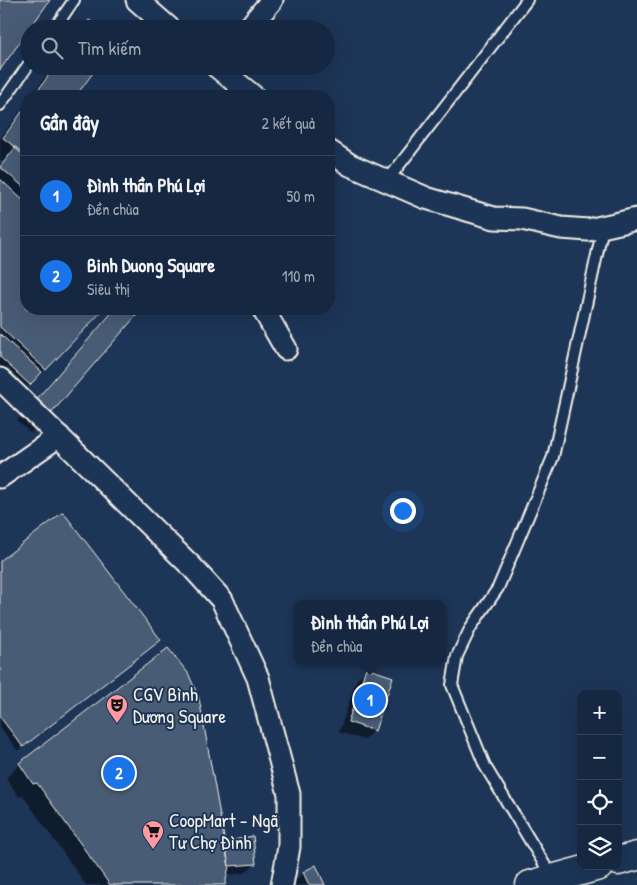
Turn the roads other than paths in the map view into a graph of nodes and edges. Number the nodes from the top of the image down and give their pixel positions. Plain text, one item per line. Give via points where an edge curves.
1 (74, 0) edge
2 (136, 0) edge
3 (272, 0) edge
4 (527, 0) edge
5 (60, 20) edge
6 (159, 20) edge
7 (255, 20) edge
8 (21, 75) edge
9 (227, 75) edge
10 (246, 90) edge
11 (0, 105) edge
12 (335, 155) edge
13 (387, 181) junction
14 (637, 218) edge
15 (603, 227) junction
16 (266, 315) edge
17 (286, 349) dead end
18 (0, 379) edge
19 (59, 436) junction
20 (0, 477) edge
21 (637, 856) edge
22 (622, 860) edge
23 (585, 870) edge
24 (542, 882) edge
25 (282, 885) edge

1 - 5 lane
2 - 6 street
3 - 7 street
4 - 13 lane
8 - 11 lane
9 - 10 street
12 - 13 street
13 - 15 street via 426,198 494,218 561,228 588,230
14 - 15 street
15 - 24 lane via 553,457 498,588 471,627 457,656 452,685 485,766
16 - 17 street
18 - 19 street
19 - 20 street
19 - 25 street via 222,600 258,678 290,794 289,847
21 - 22 main road
23 - 24 main road

